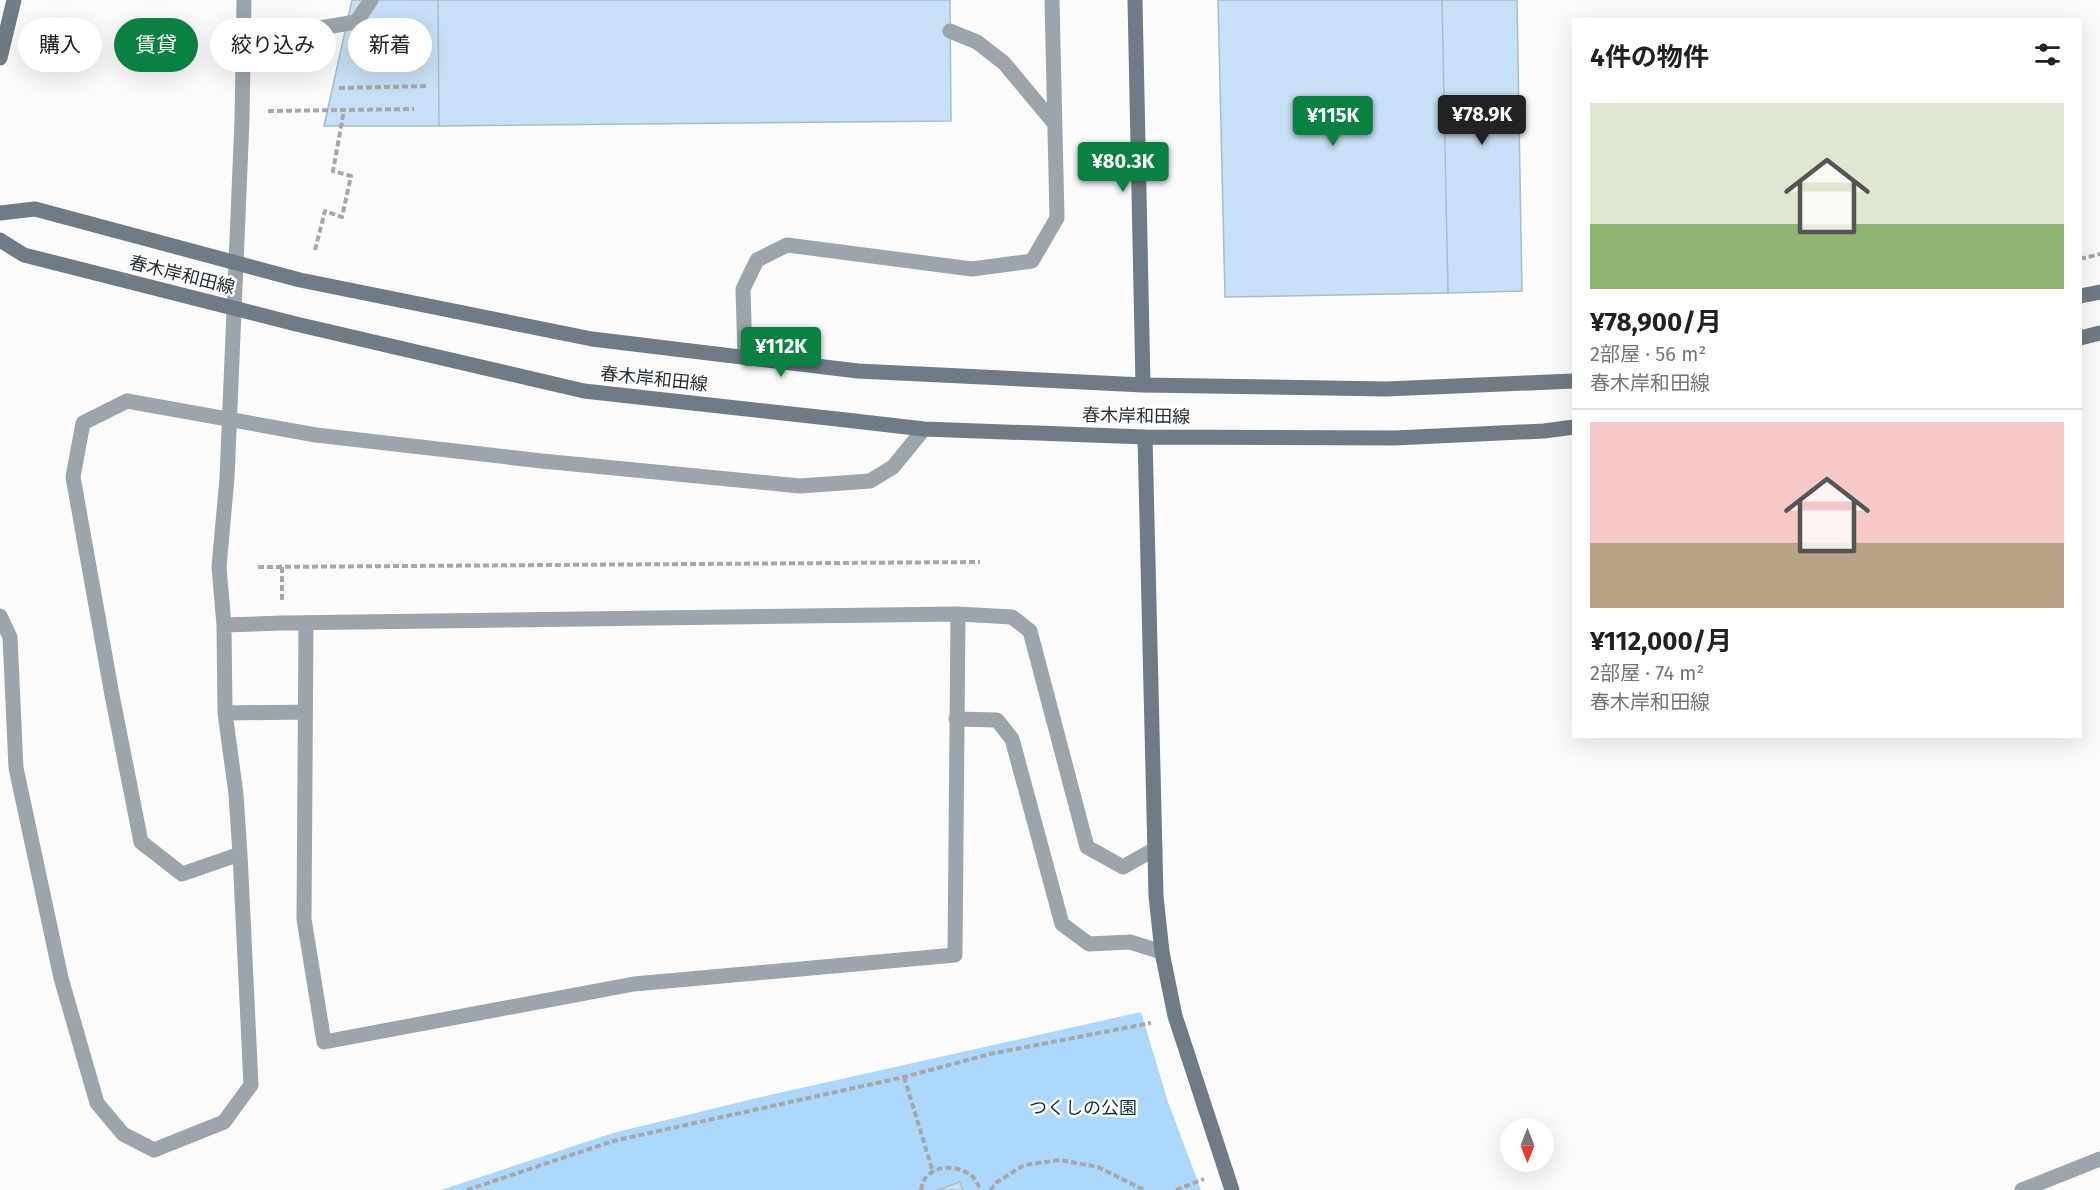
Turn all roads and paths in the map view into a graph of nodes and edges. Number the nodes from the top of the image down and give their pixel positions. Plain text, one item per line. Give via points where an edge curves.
1 (14, 0) edge
2 (244, 0) edge
3 (371, 0) edge
4 (1052, 0) edge
5 (1135, 0) edge
6 (244, 18) edge
7 (336, 25) edge
8 (950, 31) dead end
9 (0, 58) edge
10 (243, 72) edge
11 (428, 86) dead end
12 (339, 88) dead end
13 (414, 109) dead end
14 (344, 110) junction
15 (268, 117) dead end
16 (1054, 123) junction
17 (0, 213) edge
18 (0, 240) edge
19 (315, 250) dead end
20 (2100, 254) edge
21 (2082, 258) edge
22 (2100, 292) edge
23 (2082, 296) edge
24 (2100, 333) edge
25 (2082, 338) edge
26 (746, 357) junction
27 (1572, 381) edge
28 (1143, 385) junction
29 (1572, 427) edge
30 (924, 429) junction
31 (1145, 437) junction
32 (980, 562) dead end
33 (258, 567) dead end
34 (282, 567) junction
35 (958, 614) junction
36 (0, 616) edge
37 (282, 623) junction
38 (306, 623) junction
39 (224, 625) junction
40 (305, 712) junction
41 (225, 713) junction
42 (956, 719) junction
43 (1155, 849) junction
44 (240, 854) junction
45 (1162, 952) junction
46 (1175, 1016) junction
47 (904, 1077) junction
48 (2100, 1159) edge
49 (933, 1172) junction
50 (1224, 1172) junction
51 (467, 1190) edge
52 (921, 1190) edge
53 (981, 1190) edge
54 (990, 1190) edge
55 (1144, 1190) edge
56 (1176, 1190) edge
57 (1232, 1190) edge
58 (2022, 1190) edge

1 - 9 main road
2 - 6 lane
3 - 7 lane via 356,22
4 - 16 lane
5 - 28 main road
8 - 16 lane via 977,42 1004,63
10 - 39 lane via 227,478 219,567
11 - 12 path
13 - 14 path
14 - 15 path via 268,110
14 - 19 path via 333,171 351,176 342,217 325,211
16 - 26 lane via 1057,218 1032,261 972,269 787,245 757,260 743,289
17 - 26 main road, 春木岸和田線 via 35,209 300,280 580,337
18 - 30 main road, 春木岸和田線 via 35,258 584,391
20 - 21 path
22 - 23 main road
24 - 25 main road
26 - 28 main road, 春木岸和田線 via 858,371
27 - 28 main road, 春木岸和田線 via 1386,389
29 - 31 main road, 春木岸和田線 via 1395,438
30 - 31 main road, 春木岸和田線
30 - 44 lane via 893,467 870,481 800,486 316,435 127,401 83,423 73,477 141,842 182,874
31 - 43 main road
32 - 34 path
33 - 34 path
34 - 37 path
35 - 38 lane
35 - 42 lane
35 - 43 lane via 1012,617 1030,631 1087,847 1124,867
36 - 44 lane via 10,637 16,768 61,978 97,1103 123,1134 154,1150 224,1122 251,1085
37 - 38 lane
37 - 39 lane
38 - 40 lane
39 - 41 lane
40 - 41 lane
40 - 42 lane via 304,919 324,1042 634,984 955,955
41 - 44 lane
42 - 45 lane via 997,720 1012,739 1062,924 1089,944 1130,942
43 - 45 main road
45 - 46 main road
46 - 47 path via 990,1054
46 - 50 main road
47 - 49 path
47 - 51 path via 613,1141
48 - 58 lane
49 - 52 path via 925,1178
49 - 53 path via 946,1168 961,1170
50 - 56 path
50 - 57 main road
54 - 55 path via 1024,1165 1060,1160 1098,1167

